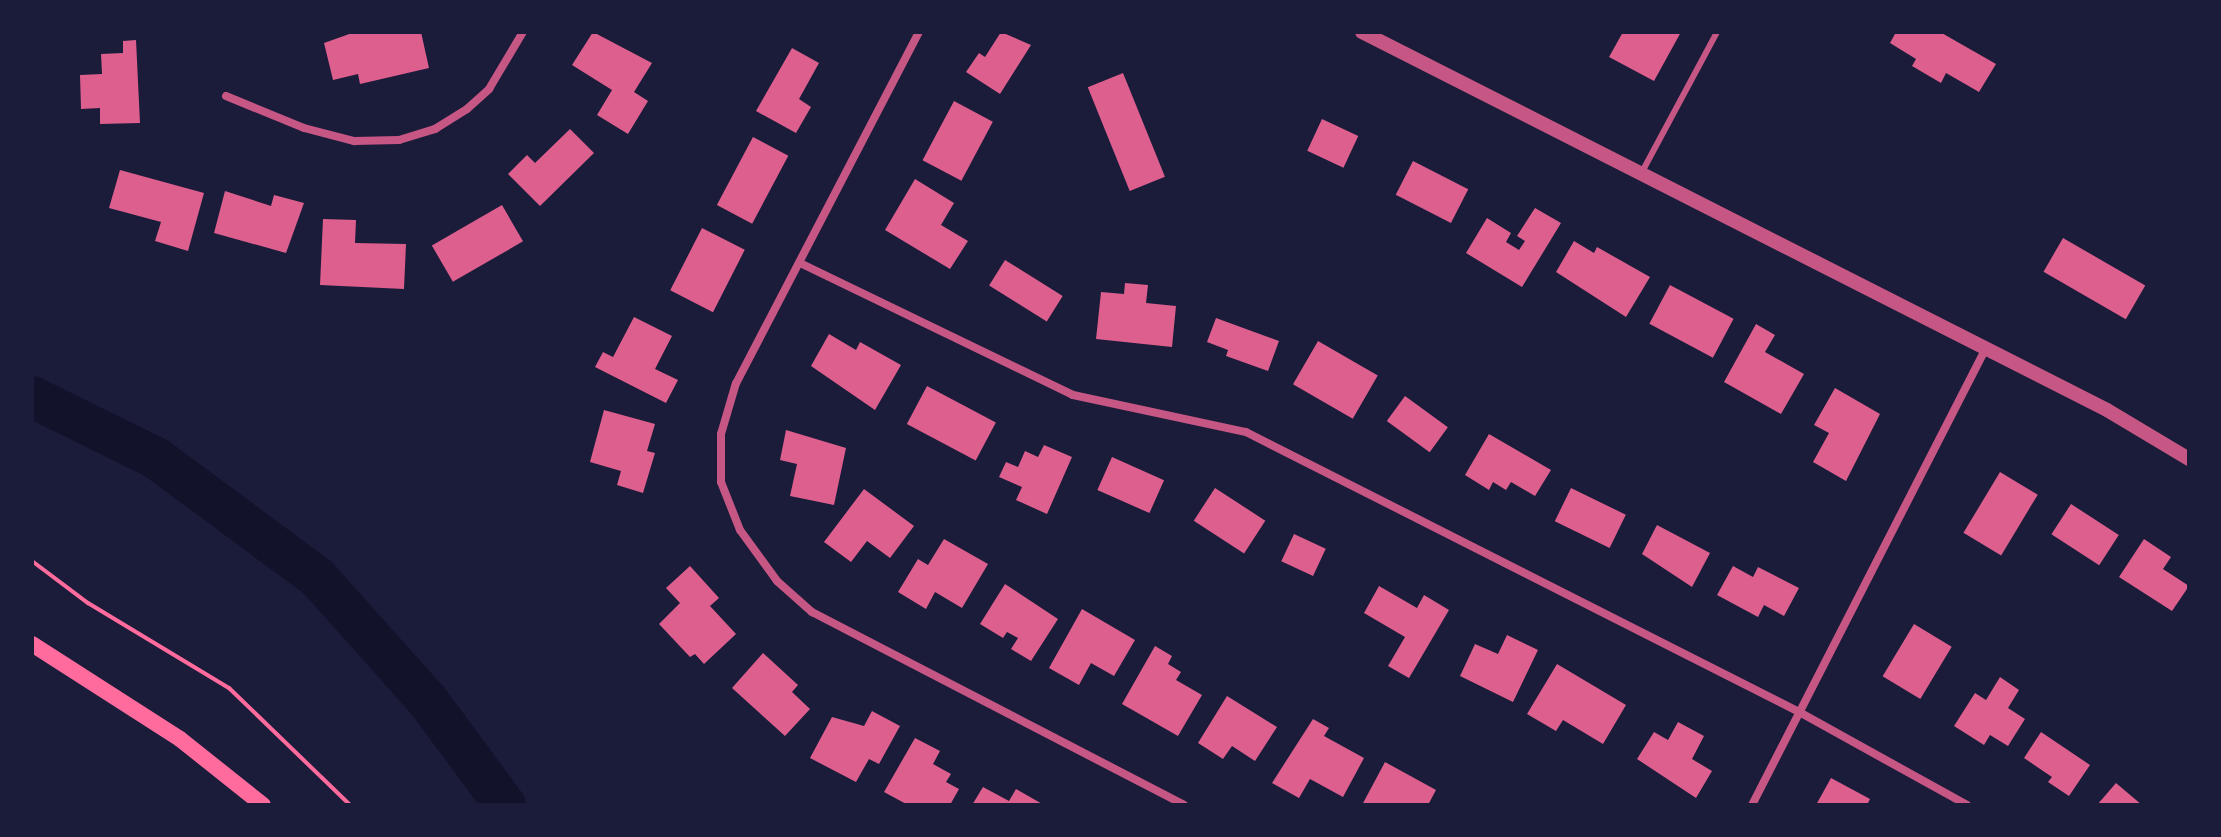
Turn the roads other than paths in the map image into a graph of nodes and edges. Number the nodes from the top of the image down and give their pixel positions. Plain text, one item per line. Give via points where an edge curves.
1 (523, 32) edge
2 (919, 32) edge
3 (1362, 32) edge
4 (1717, 32) edge
5 (1384, 37) edge
6 (226, 96) dead end
7 (1642, 172) junction
8 (800, 263) junction
9 (1986, 348) junction
10 (2189, 459) edge
11 (32, 644) edge
12 (1801, 713) junction
13 (263, 805) edge
14 (1184, 805) edge
15 (1752, 805) edge
16 (1967, 805) edge

1 - 6 street via 489,89 467,109 435,129 399,140 354,141
2 - 8 street
3 - 5 street
4 - 7 lane
5 - 7 street
7 - 9 street
8 - 12 street via 1073,395 1246,432
8 - 14 street via 736,383 721,434 721,482 740,530 777,581 839,630
9 - 10 street
9 - 12 street
11 - 13 main road via 180,739
12 - 15 street
12 - 16 street

